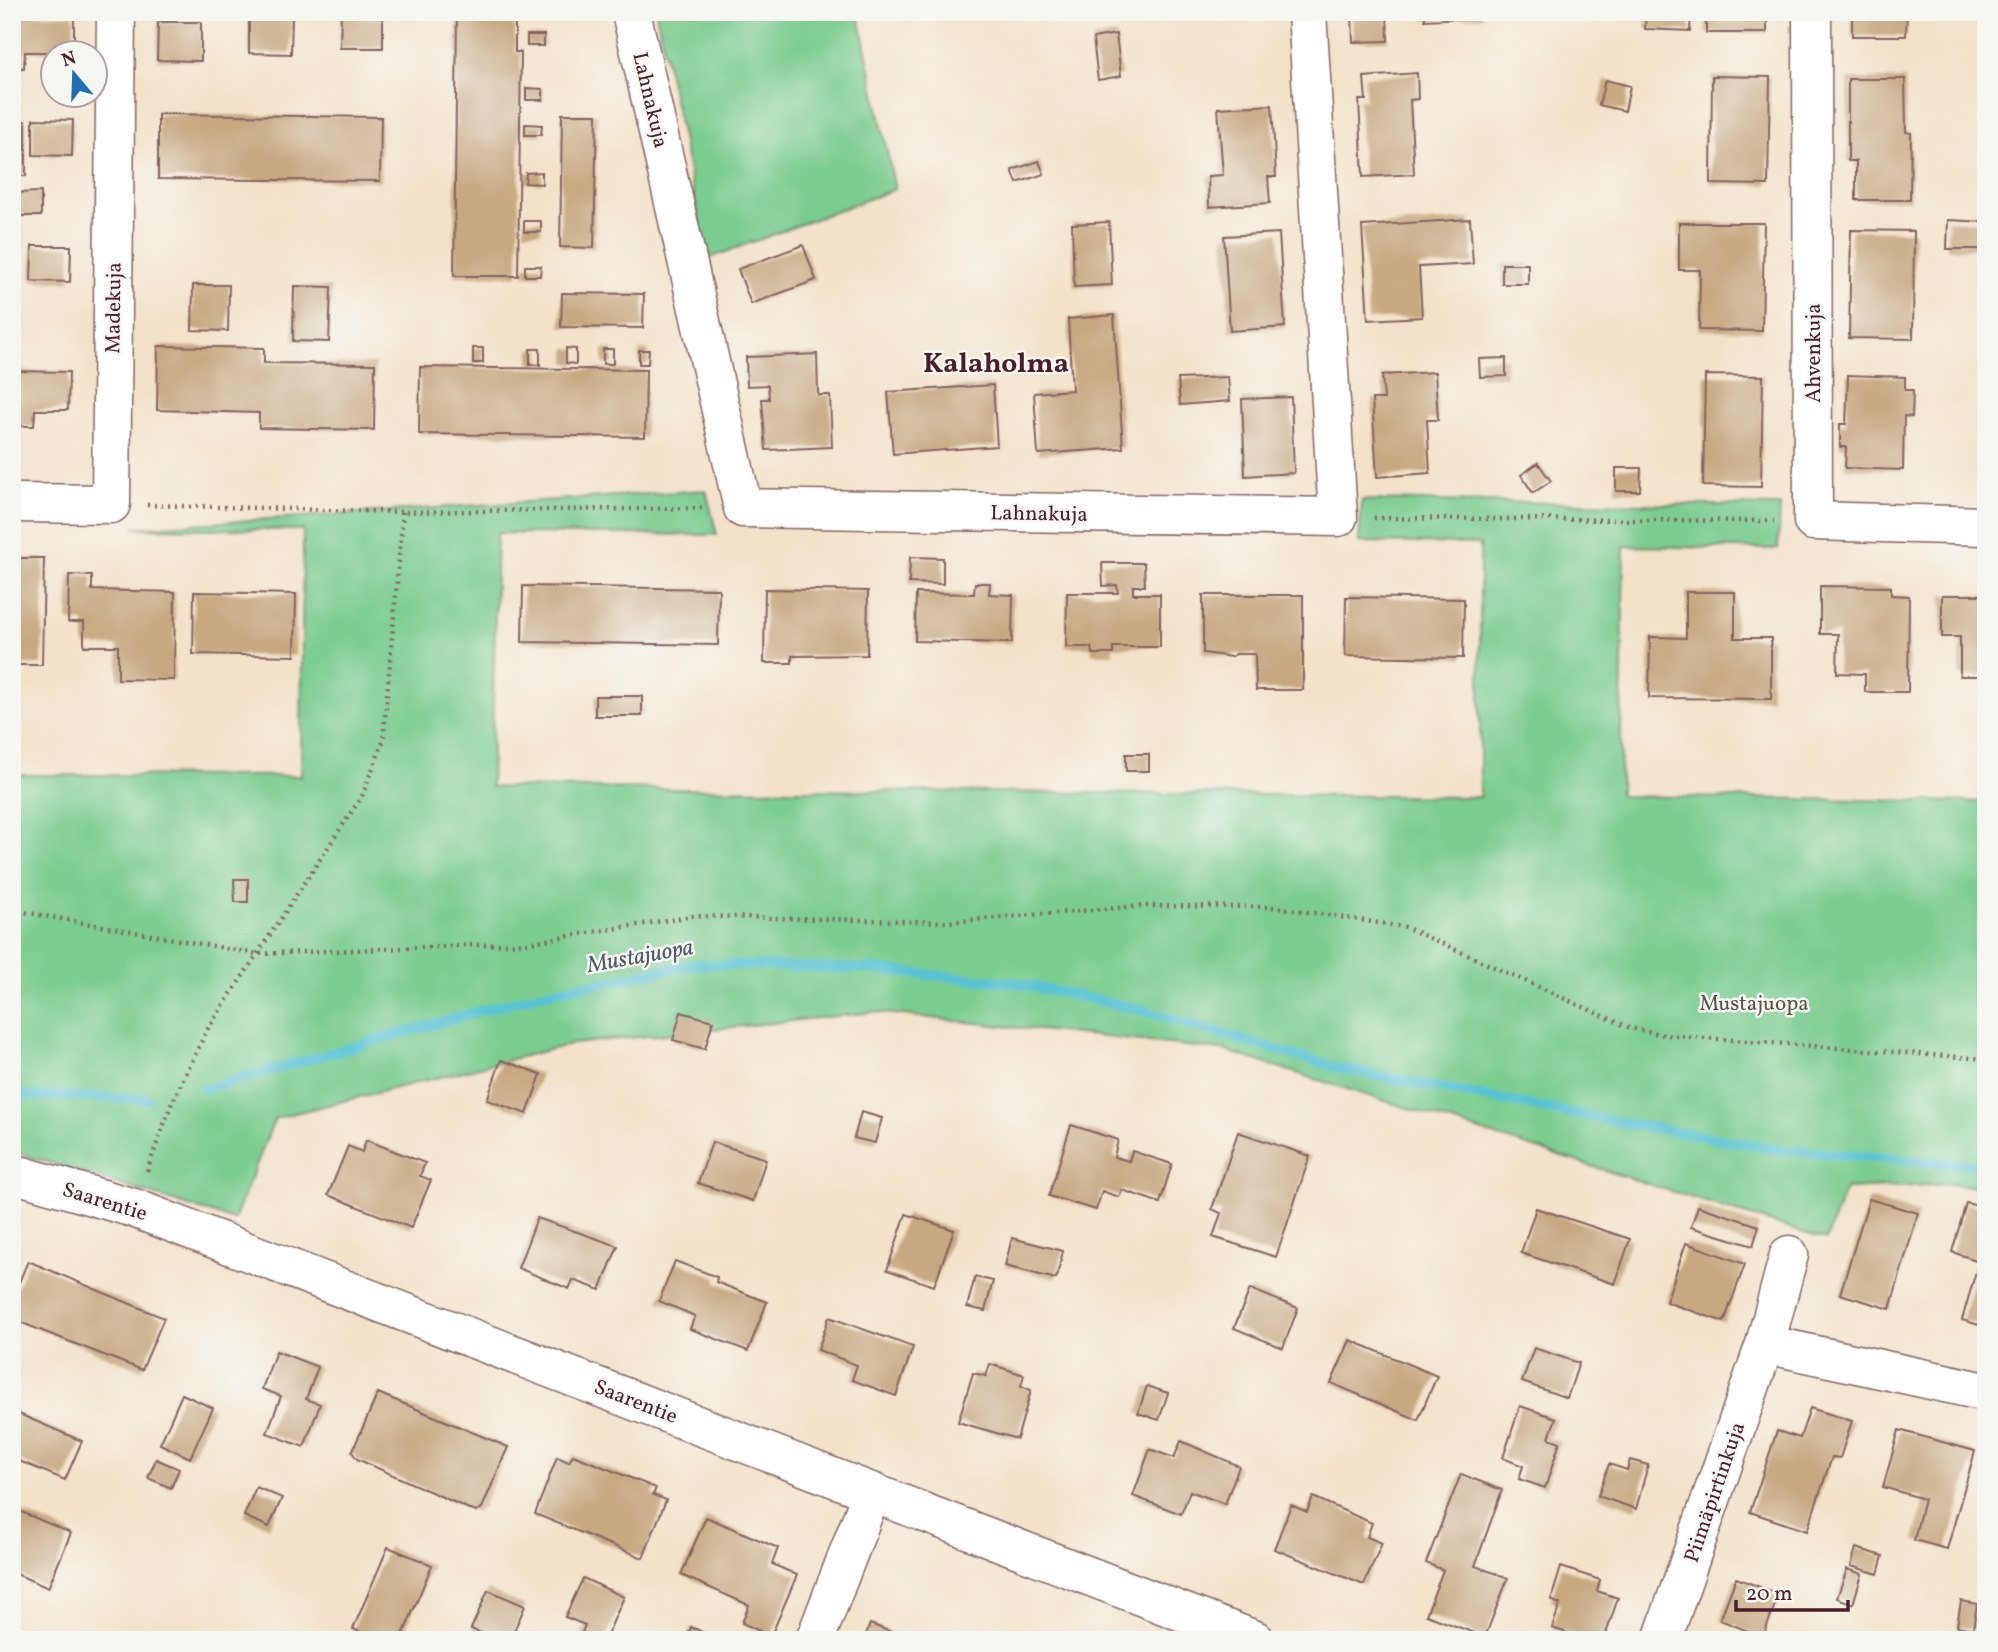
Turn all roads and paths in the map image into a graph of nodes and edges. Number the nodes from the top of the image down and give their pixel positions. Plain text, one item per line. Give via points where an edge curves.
1 (116, 12) edge
2 (631, 12) edge
3 (1307, 12) edge
4 (1812, 12) edge
5 (12, 503) edge
6 (111, 504) junction
7 (743, 508) junction
8 (404, 512) junction
9 (1338, 517) junction
10 (1813, 521) junction
11 (1986, 526) edge
12 (12, 910) edge
13 (257, 954) junction
14 (1986, 1059) edge
15 (12, 1173) edge
16 (134, 1208) junction
17 (1789, 1255) dead end
18 (1765, 1344) junction
19 (1986, 1392) edge
20 (872, 1492) junction
21 (815, 1640) edge
22 (1255, 1640) edge
23 (1662, 1640) edge

1 - 6 street, Madekuja
2 - 7 street, Lahnakuja
3 - 9 street
4 - 10 street, Ahvenkuja
5 - 6 street
6 - 8 path
7 - 8 path
7 - 9 street, Lahnakuja
8 - 13 path via 383,742 362,796
9 - 10 path
10 - 11 street
12 - 13 path
13 - 14 path via 526,943 693,916 947,922 1141,906 1275,907 1405,927 1630,1028 1665,1035
13 - 16 path via 201,1042 171,1105
15 - 16 street, Saarentie
16 - 20 street, Saarentie
17 - 18 street, Piimäpirtinkuja
18 - 19 street
18 - 23 street, Piimäpirtinkuja
20 - 21 street
20 - 22 street, Saarentie

